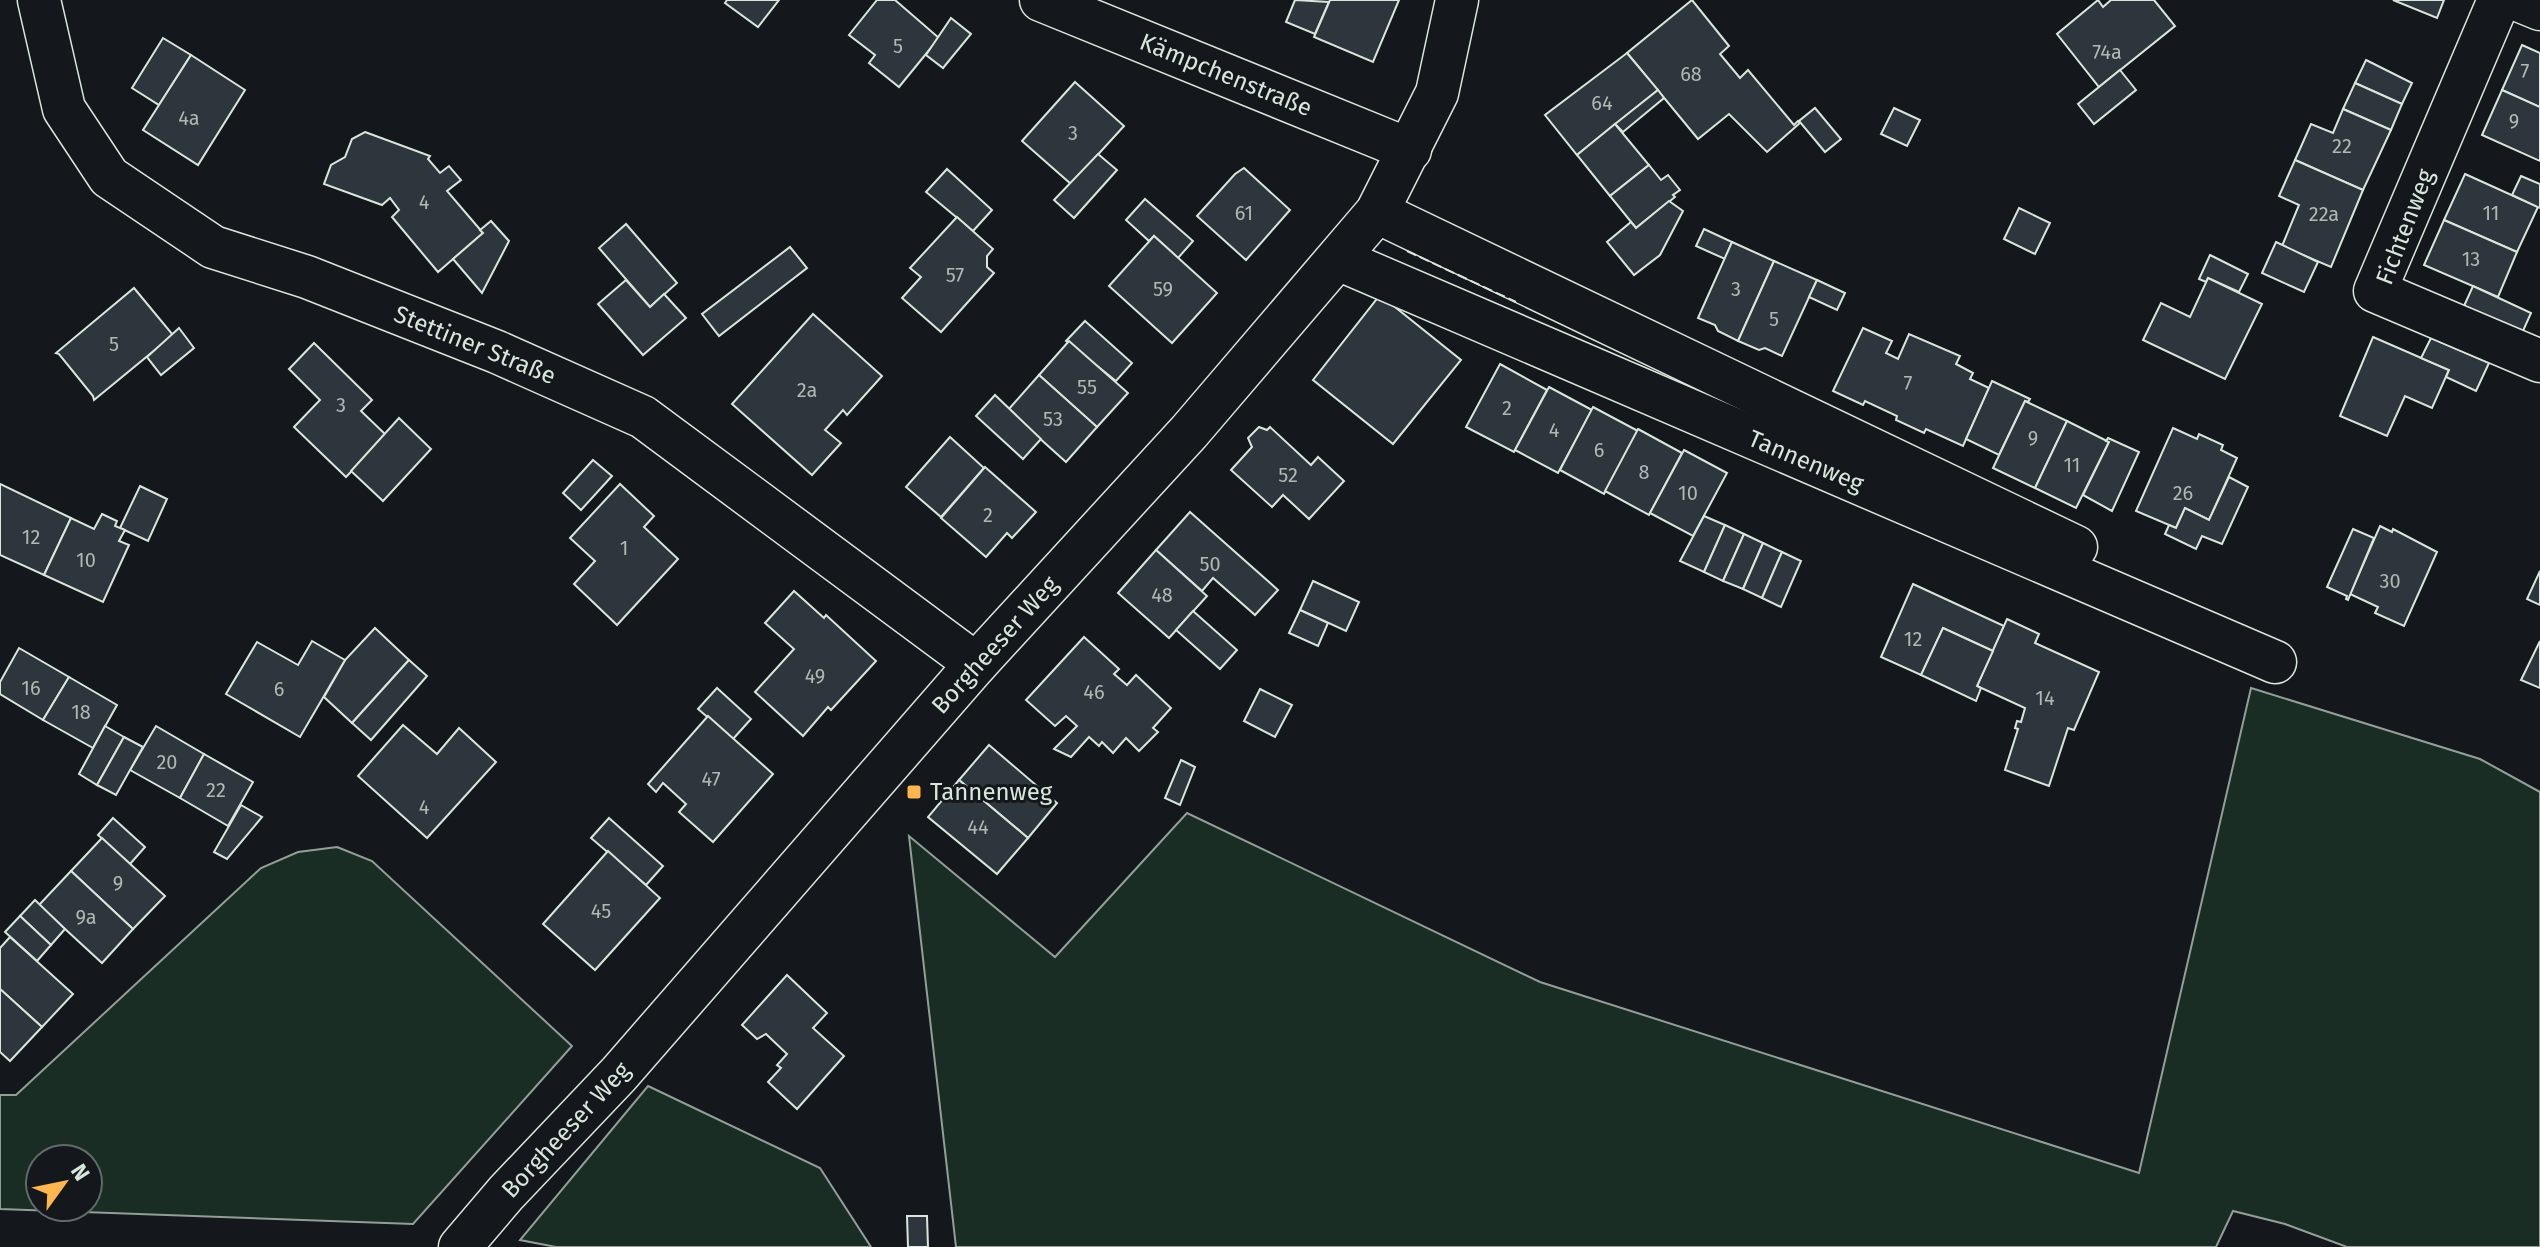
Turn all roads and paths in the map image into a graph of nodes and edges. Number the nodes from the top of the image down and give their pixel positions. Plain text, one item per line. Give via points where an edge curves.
1 (39, 0) edge
2 (1041, 0) edge
3 (1457, 0) edge
4 (2499, 0) edge
5 (2518, 0) edge
6 (2540, 9) edge
7 (1410, 150) junction
8 (1377, 212) junction
9 (1338, 259) junction
10 (2540, 361) edge
11 (2085, 551) dead end
12 (2275, 662) dead end
13 (976, 664) junction
14 (460, 1247) edge

1 - 13 street, Stettiner Straße via 64,109 109,177 213,247 307,277 468,340 643,417
2 - 7 street, Kämpchenstraße
3 - 7 street, Borgheeser Weg via 1437,93
4 - 10 street, Fichtenweg via 2375,291
5 - 6 street
7 - 8 street, Borgheeser Weg
8 - 9 street, Borgheeser Weg
8 - 11 street, Tannenweg
9 - 12 street, Tannenweg
9 - 13 street, Borgheeser Weg via 1189,432
13 - 14 street, Borgheeser Weg via 619,1074

